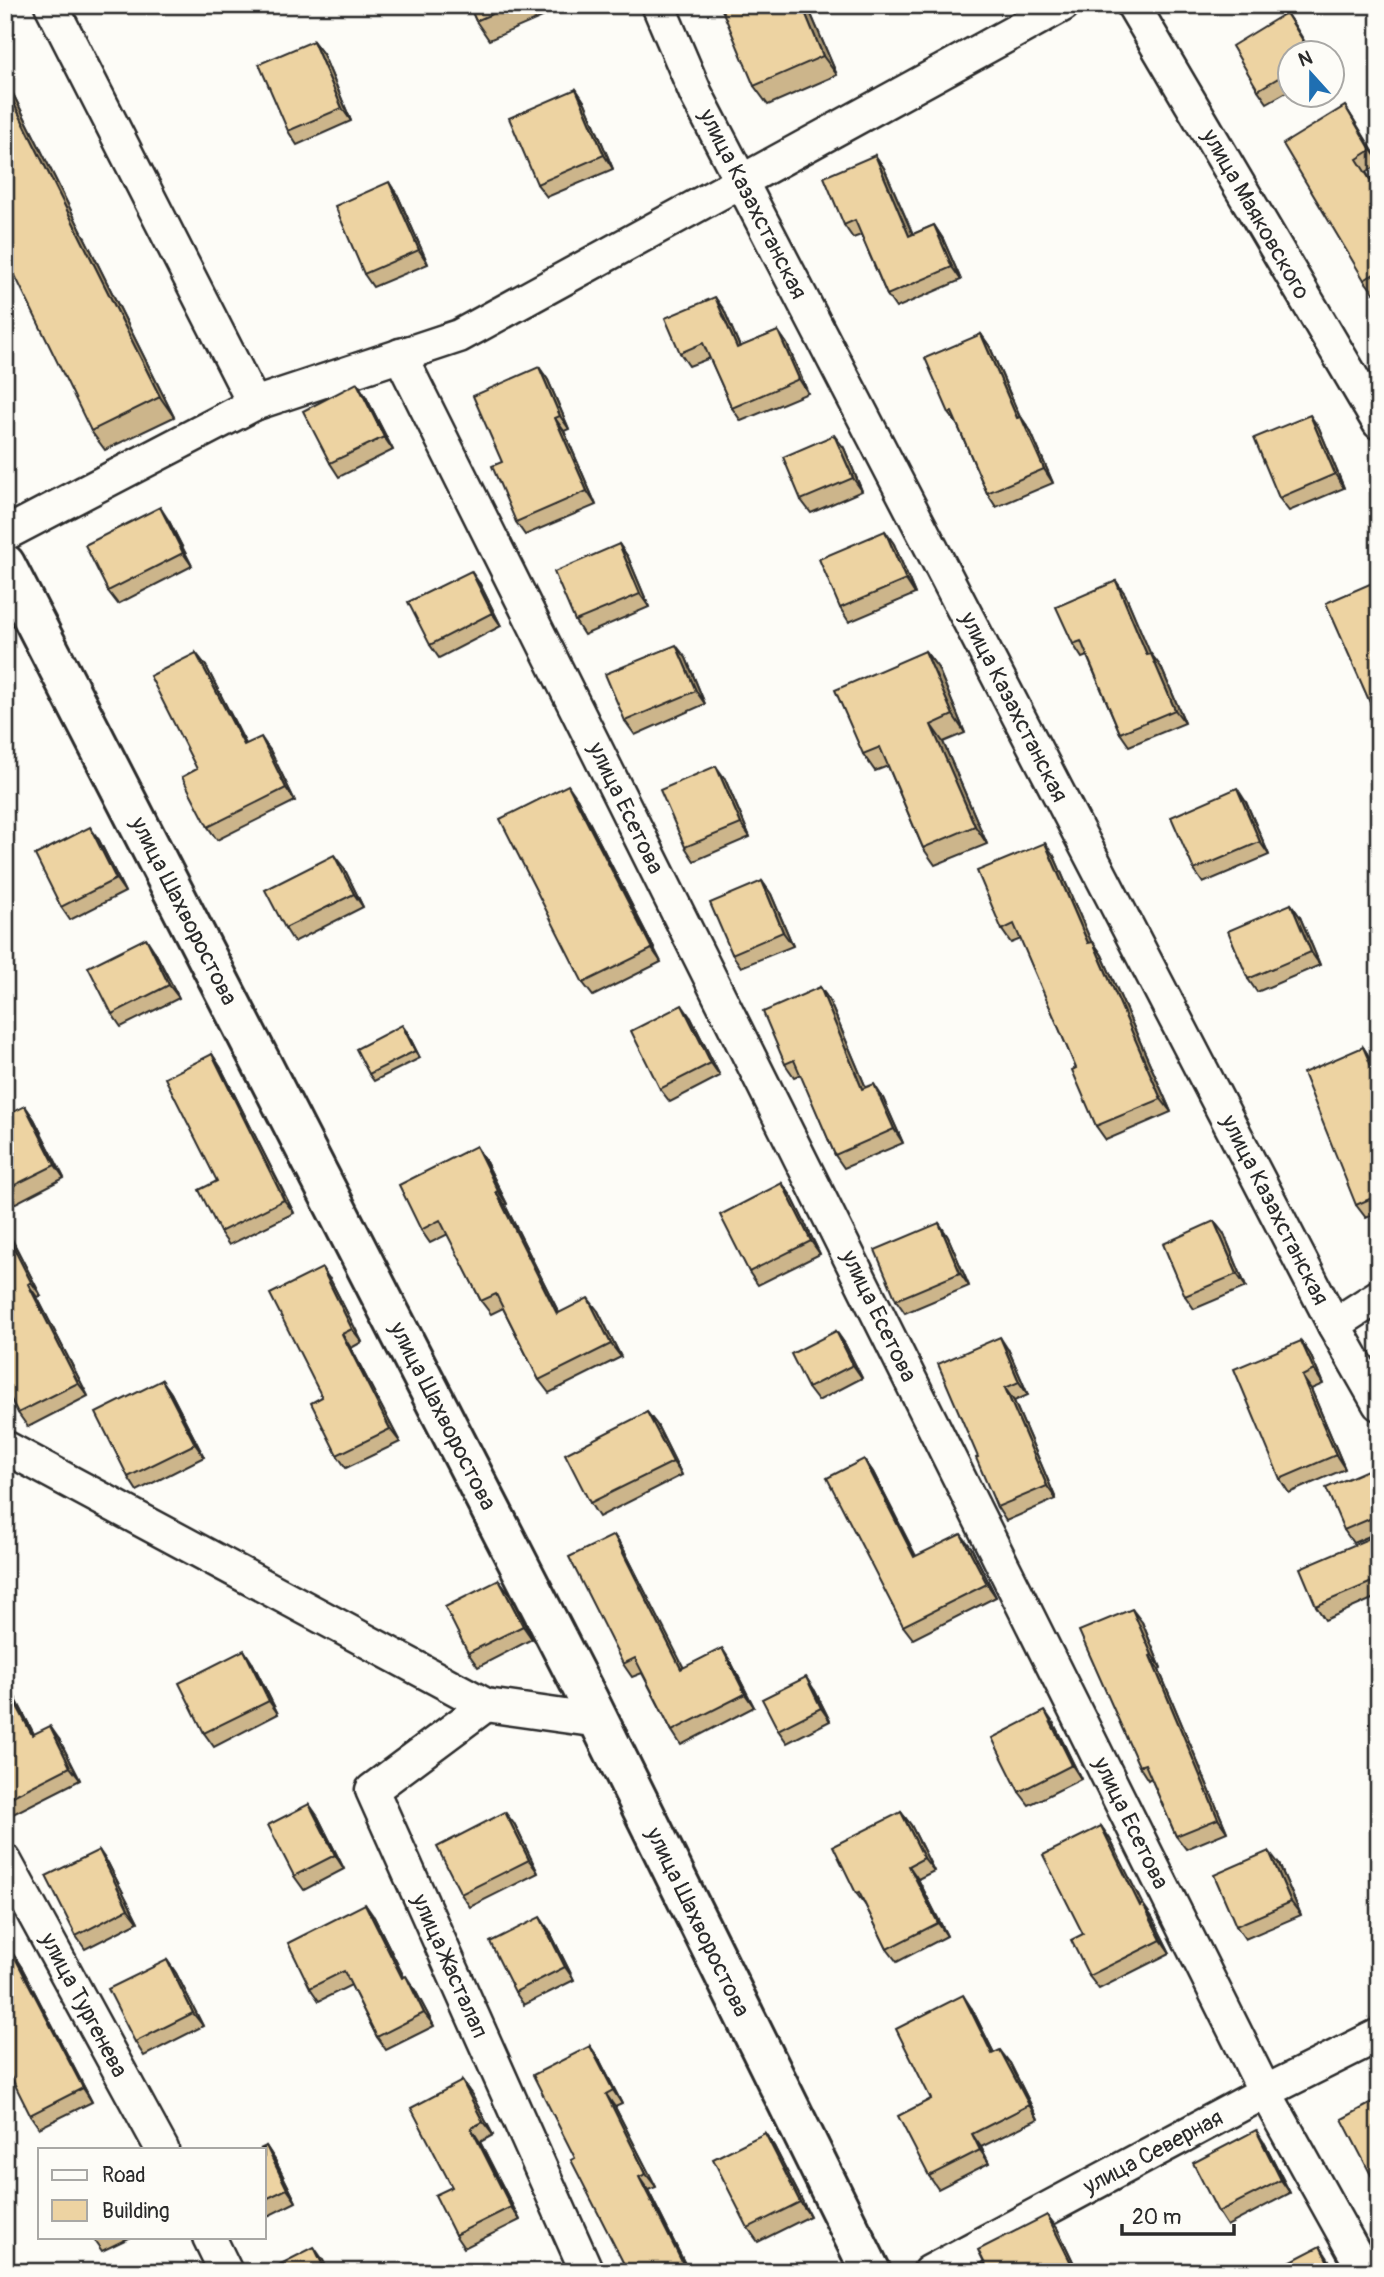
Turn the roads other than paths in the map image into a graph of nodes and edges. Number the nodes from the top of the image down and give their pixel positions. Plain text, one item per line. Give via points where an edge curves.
1 (51, 5) edge
2 (658, 5) edge
3 (1063, 5) edge
4 (1133, 5) edge
5 (741, 181) junction
6 (400, 355) junction
7 (254, 404) junction
8 (1379, 423) edge
9 (5, 534) edge
10 (5, 564) edge
11 (1379, 1296) edge
12 (1334, 1325) junction
13 (1379, 1404) edge
14 (5, 1447) edge
15 (486, 1705) junction
16 (599, 1721) junction
17 (5, 1861) edge
18 (1379, 2035) edge
19 (1265, 2092) junction
20 (161, 2148) edge
21 (209, 2238) edge
22 (226, 2272) edge
23 (587, 2272) edge
24 (871, 2272) edge
25 (929, 2272) edge
26 (1365, 2272) edge

1 - 7 street
2 - 5 street, улица Казахстанская via 696,94
3 - 5 street
4 - 8 street, улица Маяковского
5 - 6 street via 459,336
5 - 12 street, улица Казахстанская
6 - 7 street
6 - 19 street, улица Есетова
7 - 9 street
10 - 16 street, улица Шахворостова
11 - 12 street
12 - 13 street, улица Казахстанская
14 - 15 street
15 - 16 street
15 - 23 street, улица Жасталап via 372,1790
16 - 24 street, улица Шахворостова
17 - 20 street, улица Тургенева
18 - 19 street, улица Северная
19 - 25 street, улица Северная
19 - 26 street, улица Есетова
21 - 22 street

